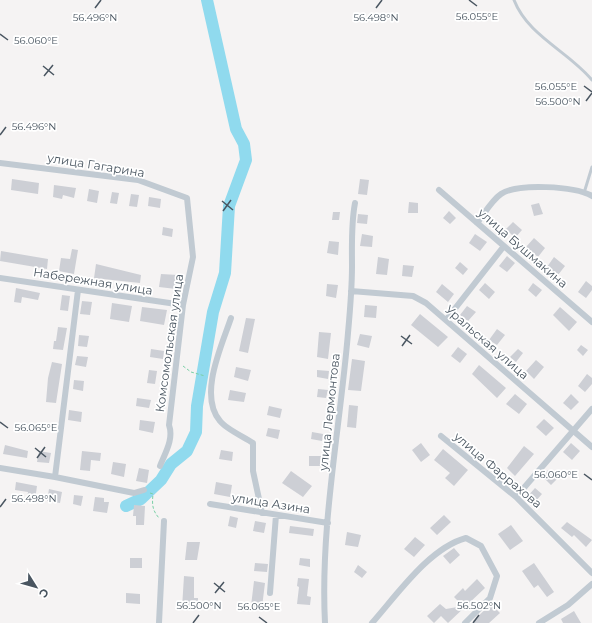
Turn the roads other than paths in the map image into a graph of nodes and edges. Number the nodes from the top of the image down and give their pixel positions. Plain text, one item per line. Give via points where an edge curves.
1 (514, 0) edge
2 (592, 80) edge
3 (0, 163) edge
4 (592, 167) edge
5 (439, 190) dead end
6 (584, 193) junction
7 (592, 196) edge
8 (187, 198) joint
9 (355, 203) dead end
10 (477, 223) junction
11 (504, 246) junction
12 (0, 278) edge
13 (78, 290) junction
14 (352, 290) junction
15 (182, 305) junction
16 (232, 318) dead end
17 (446, 320) junction
18 (592, 322) edge
19 (592, 409) edge
20 (573, 431) junction
21 (441, 436) dead end
22 (592, 447) edge
23 (160, 466) dead end
24 (0, 468) edge
25 (55, 477) junction
26 (144, 490) dead end
27 (516, 497) junction
28 (210, 504) dead end
29 (262, 512) junction
30 (276, 515) junction
31 (164, 521) road end
32 (328, 523) junction
33 (592, 573) edge
34 (592, 584) edge
35 (270, 593) dead end
36 (159, 623) edge
37 (325, 623) edge
38 (372, 623) edge
39 (465, 623) edge
40 (539, 623) edge

1 - 2 lane via 530,27 581,66
3 - 8 street, улица Гагарина via 138,180
4 - 6 lane
5 - 10 street, улица Бушмакина
6 - 7 street
6 - 10 street via 577,190 514,188 500,194
8 - 15 street, Комсомольская улица via 193,257
9 - 14 street, улица Лермонтова via 352,217
10 - 11 street, улица Бушмакина
11 - 17 street
11 - 18 street, улица Бушмакина
12 - 13 street, Набережная улица
13 - 15 street, Набережная улица
13 - 25 street
14 - 17 street, Уральская улица via 413,296
14 - 32 street, улица Лермонтова
15 - 23 street, Комсомольская улица via 169,425 170,437
16 - 29 street via 212,376 211,402 220,421 253,444 253,472
17 - 20 street, Уральская улица
19 - 20 street
20 - 22 street, Уральская улица
20 - 27 street
21 - 27 street, улица Фаррахова
24 - 25 street
25 - 26 street via 134,493
27 - 33 street, улица Фаррахова
28 - 29 street, улица Азина
29 - 30 street, улица Азина
30 - 32 street, улица Азина
30 - 35 street
31 - 36 street
32 - 37 street, улица Лермонтова
34 - 40 street
38 - 39 street via 423,565 453,541 466,538 481,546 497,576 490,598

